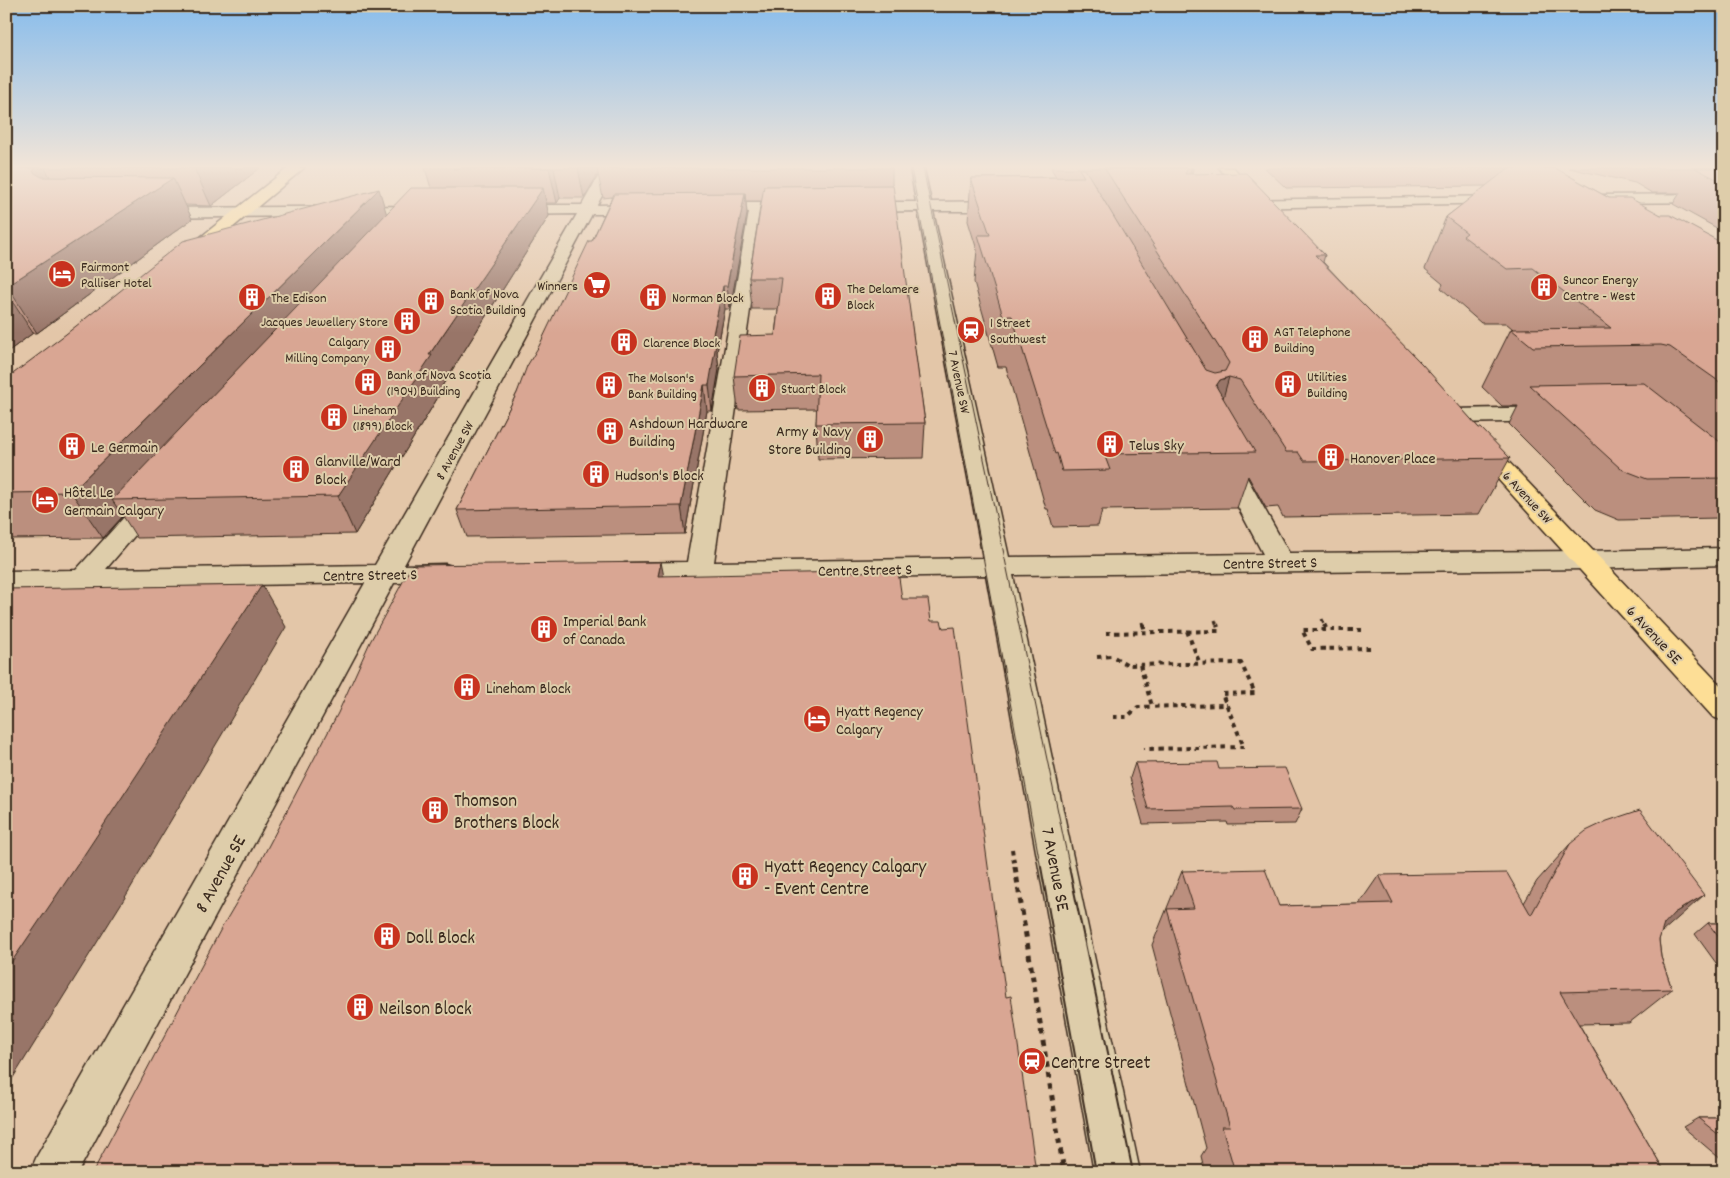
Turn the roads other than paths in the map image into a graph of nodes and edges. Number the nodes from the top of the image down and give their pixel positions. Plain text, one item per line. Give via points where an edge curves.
1 (228, 223) edge
2 (405, 223) edge
3 (580, 223) edge
4 (755, 223) edge
5 (927, 223) edge
6 (1276, 223) edge
7 (1279, 226) edge
8 (400, 228) edge
9 (175, 267) edge
10 (1447, 409) joint
11 (1576, 414) edge
12 (1214, 439) edge
13 (166, 487) edge
14 (1724, 556) edge
15 (1587, 560) junction
16 (1281, 562) junction
17 (998, 567) junction
18 (699, 571) junction
19 (600, 572) edge
20 (472, 573) edge
21 (386, 574) junction
22 (83, 579) junction
23 (6, 580) edge
24 (1724, 709) edge
25 (53, 1172) edge
26 (1117, 1172) edge

1 - 9 main road
2 - 8 street
3 - 21 street, 8 Avenue SW
4 - 18 street
5 - 17 street, 7 Avenue SW
6 - 7 main road
10 - 11 street
10 - 15 main road, 6 Avenue SW
12 - 16 street
13 - 22 street
14 - 15 street, Centre Street S
15 - 16 street, Centre Street S
15 - 24 main road, 6 Avenue SE
16 - 17 street, Centre Street S
17 - 18 street, Centre Street S
17 - 26 street, 7 Avenue SE
18 - 19 street, Centre Street S
20 - 21 street, Centre Street S
21 - 22 street, Centre Street S
21 - 25 street, 8 Avenue SE
22 - 23 street, Centre Street S

